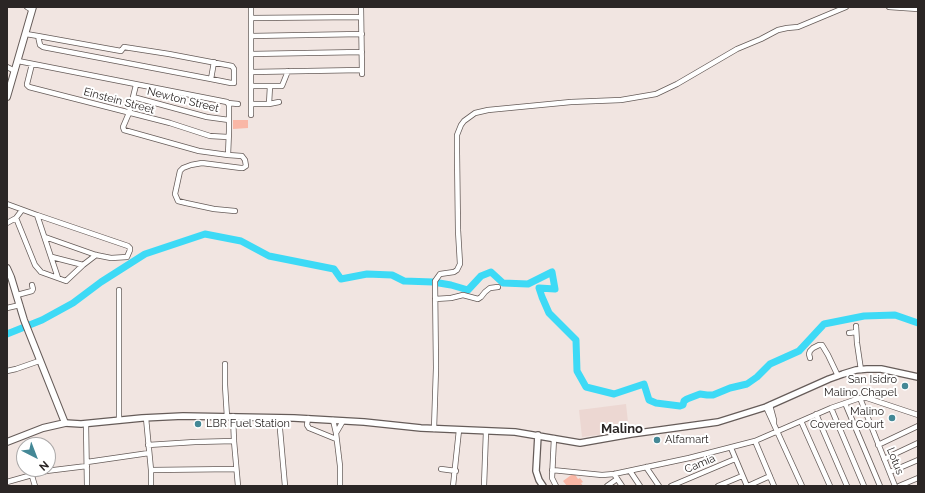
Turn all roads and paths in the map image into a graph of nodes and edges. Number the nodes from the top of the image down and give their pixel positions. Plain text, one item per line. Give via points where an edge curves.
1 (251, 7) edge
2 (361, 7) edge
3 (846, 7) edge
4 (889, 7) edge
5 (31, 8) edge
6 (918, 9) edge
7 (361, 17) junction
8 (251, 18) junction
9 (26, 34) junction
10 (362, 34) junction
11 (38, 36) junction
12 (251, 36) junction
13 (121, 51) junction
14 (362, 52) junction
15 (251, 54) junction
16 (18, 61) junction
17 (119, 62) junction
18 (214, 62) junction
19 (32, 64) junction
20 (7, 67) edge
21 (15, 70) junction
22 (288, 71) junction
23 (251, 72) junction
24 (212, 79) junction
25 (136, 85) junction
26 (250, 86) junction
27 (270, 86) junction
28 (7, 97) edge
29 (133, 97) junction
30 (279, 102) dead end
31 (228, 103) junction
32 (238, 104) dead end
33 (251, 104) junction
34 (269, 104) junction
35 (129, 113) junction
36 (251, 116) dead end
37 (229, 120) junction
38 (228, 137) junction
39 (228, 155) junction
40 (7, 204) edge
41 (22, 210) junction
42 (235, 211) dead end
43 (37, 215) junction
44 (16, 218) junction
45 (7, 223) edge
46 (45, 237) junction
47 (96, 255) junction
48 (52, 256) junction
49 (83, 265) junction
50 (7, 268) edge
51 (9, 278) edge
52 (58, 278) junction
53 (32, 285) dead end
54 (498, 287) dead end
55 (119, 290) dead end
56 (17, 295) junction
57 (435, 299) junction
58 (20, 305) junction
59 (7, 308) edge
60 (856, 326) dead end
61 (856, 332) junction
62 (849, 333) dead end
63 (810, 358) dead end
64 (40, 361) junction
65 (225, 364) dead end
66 (862, 370) junction
67 (7, 371) edge
68 (838, 376) junction
69 (918, 377) edge
70 (860, 398) junction
71 (845, 403) junction
72 (769, 408) junction
73 (830, 408) junction
74 (816, 414) junction
75 (227, 416) junction
76 (233, 416) junction
77 (918, 416) edge
78 (146, 418) junction
79 (279, 418) junction
80 (308, 418) junction
81 (119, 420) junction
82 (333, 420) junction
83 (343, 421) junction
84 (802, 421) junction
85 (65, 423) junction
86 (86, 424) junction
87 (918, 426) edge
88 (434, 429) junction
89 (459, 430) junction
90 (486, 431) junction
91 (778, 431) junction
92 (538, 435) junction
93 (336, 436) junction
94 (554, 438) junction
95 (234, 441) junction
96 (755, 441) junction
97 (7, 442) edge
98 (918, 444) edge
99 (148, 445) junction
100 (878, 445) junction
101 (731, 448) junction
102 (149, 453) junction
103 (884, 458) junction
104 (736, 459) junction
105 (918, 460) edge
106 (87, 464) junction
107 (646, 467) junction
108 (56, 469) edge
109 (236, 469) junction
110 (441, 469) dead end
111 (151, 470) junction
112 (552, 470) junction
113 (456, 471) junction
114 (630, 471) junction
115 (890, 472) junction
116 (616, 476) junction
117 (742, 476) junction
118 (770, 476) junction
119 (28, 477) edge
120 (918, 478) edge
121 (7, 482) edge
122 (88, 486) edge
123 (146, 486) edge
124 (151, 486) edge
125 (238, 486) edge
126 (285, 486) edge
127 (340, 486) edge
128 (453, 486) edge
129 (484, 486) edge
130 (543, 486) edge
131 (556, 486) edge
132 (606, 486) edge
133 (622, 486) edge
134 (640, 486) edge
135 (659, 486) edge
136 (671, 486) edge
137 (718, 486) edge
138 (747, 486) edge
139 (774, 486) edge
140 (802, 486) edge
141 (830, 486) edge
142 (847, 486) edge
143 (864, 486) edge
144 (880, 486) edge
145 (895, 486) edge
146 (899, 486) edge

1 - 8 street
2 - 7 street
3 - 57 street via 798,26 778,30 737,49 656,94 621,100 488,110 471,115 461,125 457,135 460,264 454,272 440,274 435,281
4 - 6 street
5 - 9 main road
7 - 8 street
7 - 10 street
8 - 12 street
9 - 11 street
9 - 16 main road
10 - 12 street
10 - 14 street
11 - 13 street
11 - 17 street via 43,47
12 - 15 street
13 - 17 street
13 - 18 street via 124,47
14 - 15 street
14 - 22 street via 362,72
15 - 23 street
16 - 19 street
16 - 21 main road
17 - 24 street
18 - 24 street
18 - 24 street via 233,67 234,83
19 - 25 street
19 - 35 street, Einstein Street via 27,86
20 - 21 street
21 - 28 main road
22 - 23 street
22 - 27 street via 283,85
23 - 26 street
25 - 29 street
25 - 31 street
26 - 27 street
26 - 33 street
27 - 34 street
29 - 35 street
29 - 37 street, Newton Street via 207,117
30 - 34 street
31 - 32 street
31 - 37 street
33 - 34 street
33 - 36 street
35 - 38 street, Einstein Street via 210,136
35 - 39 street via 124,130 199,151
37 - 38 street
38 - 39 street
39 - 42 street via 242,156 246,166 241,168 202,162 191,164 182,168 178,174 175,194 178,201
40 - 41 street
41 - 43 street
41 - 44 street
43 - 46 street
43 - 47 street via 130,248 126,257 110,258
44 - 45 street
44 - 52 street via 36,266 41,272
46 - 47 street
46 - 48 street
47 - 49 street
48 - 49 street
48 - 52 street
49 - 52 street via 66,281
50 - 51 main road
51 - 56 main road
53 - 56 street via 32,291
54 - 57 street via 490,288 478,299 463,295
55 - 81 street
56 - 58 main road
57 - 88 street
58 - 59 street
58 - 64 main road
60 - 61 street
61 - 62 street
61 - 66 street
63 - 68 street via 809,354 813,348 822,346
64 - 67 street
64 - 85 main road
65 - 75 street
66 - 68 street
66 - 69 street via 881,369
68 - 72 street
70 - 71 street
70 - 77 street
70 - 100 street, Lotus
71 - 73 street
71 - 144 street
72 - 91 street
72 - 94 street via 713,423 584,443
73 - 74 street
73 - 143 street
74 - 84 street
74 - 142 street
75 - 76 street
75 - 78 street
76 - 79 street
76 - 95 street
78 - 81 street
78 - 99 street
79 - 80 street
79 - 126 street
80 - 82 street
80 - 93 street via 309,428
81 - 86 street
82 - 83 street
82 - 93 street
83 - 88 street
83 - 93 street
84 - 91 street
84 - 141 street
85 - 86 street
85 - 97 main road via 43,428
86 - 106 street
87 - 100 street
88 - 89 street
89 - 90 street
89 - 113 street
90 - 92 street
90 - 129 street
91 - 96 street
91 - 140 street
92 - 94 street
92 - 130 street via 536,472
93 - 127 street
94 - 112 street
95 - 99 street
95 - 109 street
96 - 101 street
96 - 118 street
98 - 103 street
99 - 102 street
100 - 103 street, Lotus
101 - 104 street
101 - 107 street
102 - 106 street
102 - 111 street
103 - 115 street, Lotus
104 - 117 street
104 - 136 street, Camia
105 - 115 street
106 - 108 street
106 - 122 street
107 - 114 street
107 - 135 street
109 - 111 street
109 - 125 street
110 - 113 street
111 - 124 street
112 - 116 street
112 - 131 street
113 - 128 street
114 - 116 street
114 - 134 street
115 - 145 street, Lotus
116 - 132 street
116 - 133 street
117 - 137 street
117 - 138 street
118 - 138 street
118 - 139 street
119 - 121 street
120 - 146 street
123 - 124 street

